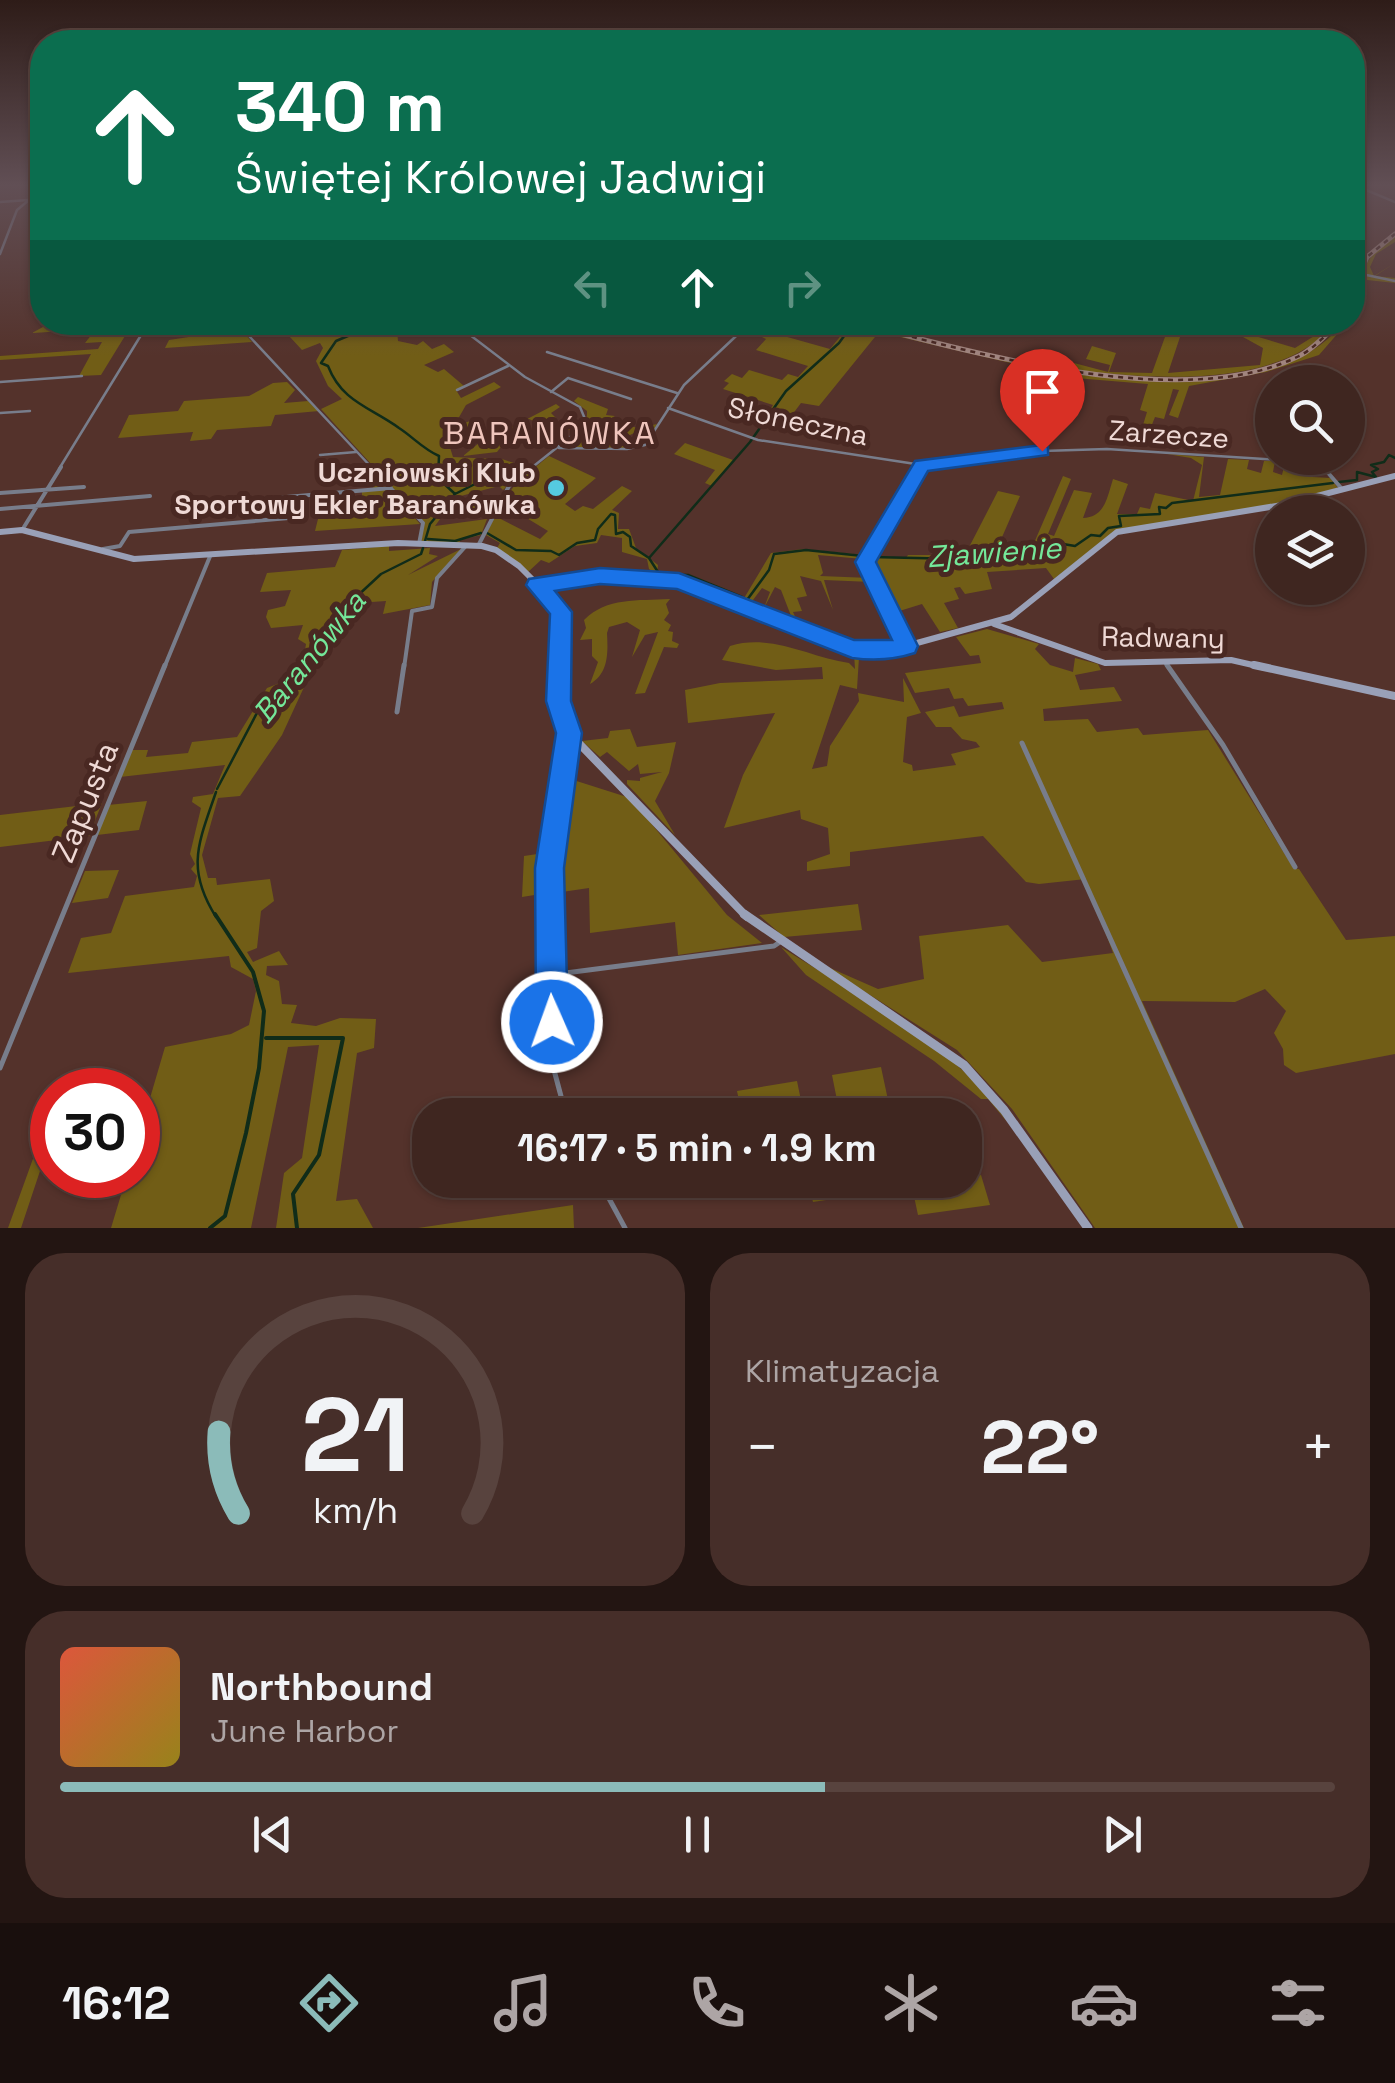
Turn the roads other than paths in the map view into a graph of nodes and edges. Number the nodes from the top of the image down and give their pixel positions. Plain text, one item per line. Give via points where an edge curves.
1 (1365, 275) edge
2 (1395, 282) edge
3 (141, 335) edge
4 (248, 335) edge
5 (469, 335) edge
6 (737, 335) edge
7 (547, 352) dead end
8 (508, 366) junction
9 (82, 376) dead end
10 (1072, 377) dead end
11 (0, 382) edge
12 (457, 390) dead end
13 (552, 392) junction
14 (677, 393) junction
15 (631, 399) dead end
16 (668, 408) junction
17 (30, 410) dead end
18 (0, 413) edge
19 (555, 448) junction
20 (1042, 451) junction
21 (356, 452) junction
22 (320, 455) dead end
23 (922, 465) junction
24 (1395, 476) edge
25 (84, 487) dead end
26 (391, 488) junction
27 (1342, 489) junction
28 (47, 490) junction
29 (0, 493) edge
30 (150, 496) dead end
31 (263, 499) dead end
32 (36, 506) junction
33 (0, 509) edge
34 (290, 518) dead end
35 (22, 530) junction
36 (0, 532) edge
37 (419, 544) junction
38 (467, 546) junction
39 (478, 546) junction
40 (99, 551) junction
41 (211, 554) junction
42 (537, 585) junction
43 (993, 623) junction
44 (906, 646) junction
45 (1165, 662) junction
46 (1395, 696) edge
47 (397, 712) dead end
48 (569, 733) junction
49 (1022, 744) dead end
50 (1295, 867) dead end
51 (780, 942) junction
52 (550, 975) junction
53 (0, 1068) edge
54 (561, 1098) edge
55 (609, 1198) edge
56 (625, 1228) edge
57 (1088, 1228) edge
58 (1241, 1228) edge

1 - 2 street
3 - 28 street
4 - 21 street
5 - 8 street
6 - 14 street
7 - 14 street
8 - 12 street
8 - 13 street
9 - 11 street
10 - 20 street
13 - 15 street via 566,378
13 - 19 street via 580,407 584,418
14 - 16 street
16 - 19 street via 638,448
16 - 23 street, Słoneczna via 753,438
17 - 18 street
19 - 39 street via 507,488
20 - 23 street, Zarzecze
20 - 27 street, Zarzecze via 1312,462 1322,464
21 - 22 street
21 - 26 street
23 - 44 street via 866,562
24 - 27 street
25 - 28 street
26 - 31 street
26 - 37 street via 423,523
27 - 43 street via 1116,532 1017,614
28 - 29 street
28 - 32 street
30 - 32 street
32 - 33 street
32 - 35 street
34 - 40 street via 129,532 120,546
35 - 36 street
35 - 40 street
37 - 38 street
37 - 41 street
38 - 39 street
38 - 47 street via 437,578 432,607 412,611
39 - 42 street via 510,560
40 - 41 street via 134,559
41 - 53 street, Zapusta
42 - 44 street via 600,576 679,581 852,649
42 - 48 street via 561,612 558,701
43 - 44 street
43 - 45 street, Radwany via 1105,664
45 - 46 street, Radwany via 1253,662
45 - 50 street
48 - 51 street via 710,883
48 - 52 street via 550,868
49 - 58 street
51 - 52 street
51 - 57 street via 964,1065
52 - 54 street
55 - 56 street

